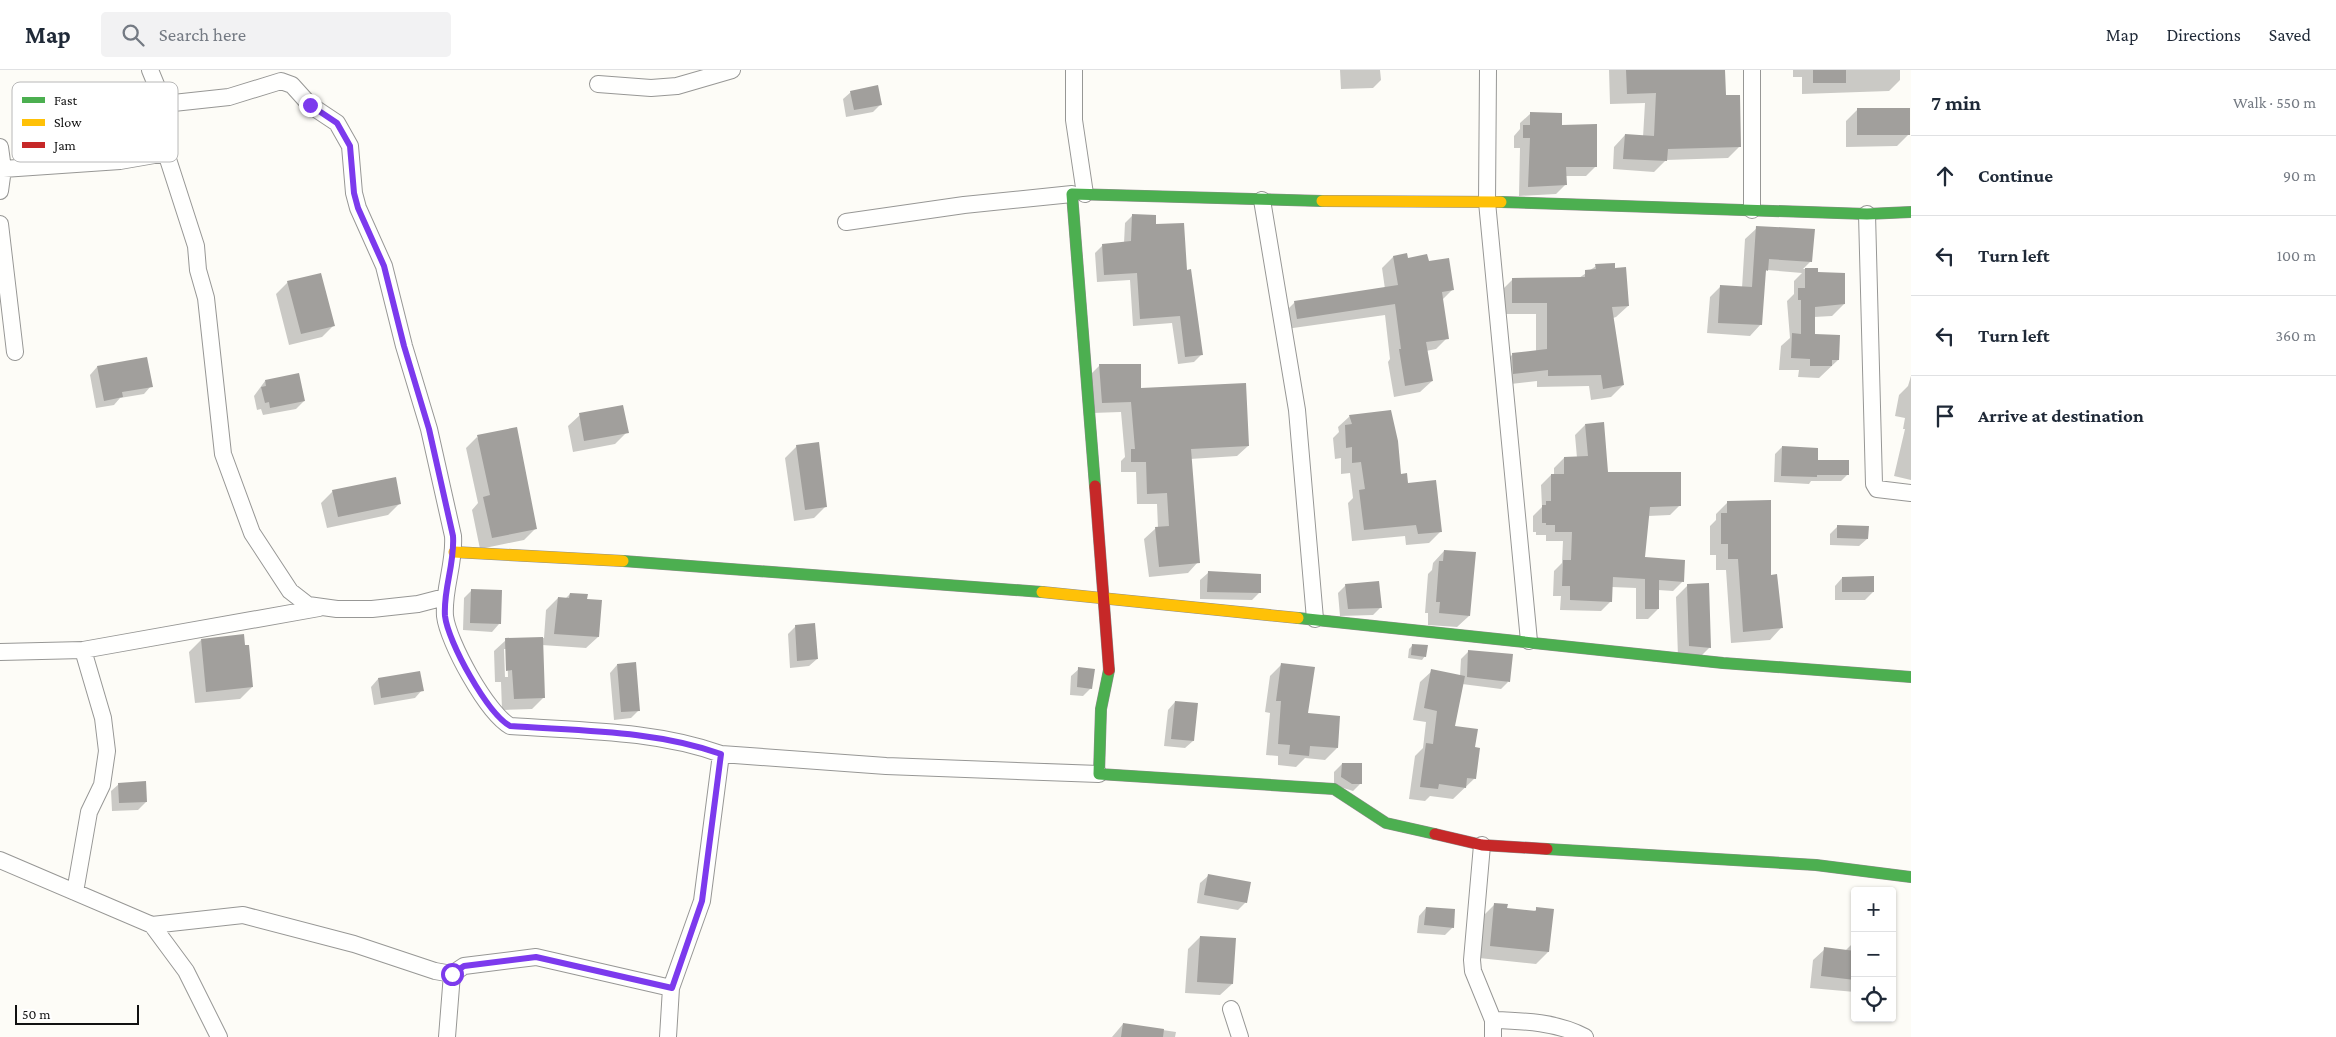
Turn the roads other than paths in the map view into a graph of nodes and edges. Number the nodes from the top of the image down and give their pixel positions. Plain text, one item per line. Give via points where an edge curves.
1 (150, 70) edge
2 (732, 70) edge
3 (1074, 70) edge
4 (1488, 70) edge
5 (1752, 70) edge
6 (155, 82) edge
7 (598, 84) dead end
8 (178, 102) edge
9 (0, 147) edge
10 (94, 162) edge
11 (169, 162) edge
12 (3, 169) junction
13 (0, 191) edge
14 (1078, 194) junction
15 (1262, 200) junction
16 (1487, 202) junction
17 (1752, 210) junction
18 (1911, 212) edge
19 (1867, 214) junction
20 (846, 222) dead end
21 (0, 224) edge
22 (14, 352) dead end
23 (1911, 494) edge
24 (454, 552) junction
25 (445, 597) junction
26 (1103, 597) junction
27 (322, 607) junction
28 (1316, 619) junction
29 (1529, 641) junction
30 (83, 650) junction
31 (0, 652) edge
32 (1911, 677) edge
33 (721, 754) junction
34 (1099, 774) junction
35 (1482, 845) junction
36 (0, 860) edge
37 (1911, 877) edge
38 (75, 892) junction
39 (152, 925) junction
40 (452, 974) junction
41 (672, 988) junction
42 (1232, 1009) dead end
43 (1493, 1020) junction
44 (219, 1037) edge
45 (447, 1037) edge
46 (668, 1037) edge
47 (1240, 1037) edge
48 (1493, 1037) edge
49 (1585, 1037) edge

1 - 6 street
2 - 7 street via 677,86 651,88
3 - 14 street
4 - 16 street
5 - 17 street
8 - 24 street via 229,97 281,81 292,85 310,105 330,117 341,129 350,146 358,208 384,266 429,429
9 - 12 street
10 - 12 street
11 - 27 street via 196,246 198,270 206,298 223,454 252,534 273,567 298,598 308,605
12 - 13 street
14 - 15 street
14 - 20 street via 964,205
14 - 26 street
15 - 16 street
15 - 28 street via 1297,410
16 - 17 street
16 - 29 street
17 - 19 street
18 - 19 street
19 - 23 street via 1874,484 1877,489
21 - 22 street
24 - 25 street
24 - 26 street via 616,560
25 - 27 street via 396,607
25 - 33 street via 445,616 455,649 501,721 510,726 627,734 700,746
26 - 28 street
26 - 34 street via 1109,665 1101,710
27 - 30 street
28 - 29 street
29 - 32 street via 1723,663
30 - 31 street
30 - 38 street via 104,718 107,751 102,785 89,812
33 - 34 street via 886,766
33 - 41 street via 702,901
34 - 35 street via 1334,789 1386,823
35 - 37 street via 1816,865
35 - 43 street via 1472,960 1473,971
36 - 38 street
38 - 39 street
39 - 40 street via 243,915
39 - 44 street via 186,971
40 - 41 street via 464,966 536,957
40 - 45 street
41 - 46 street
42 - 47 street
43 - 48 street
43 - 49 street via 1526,1021 1568,1028

